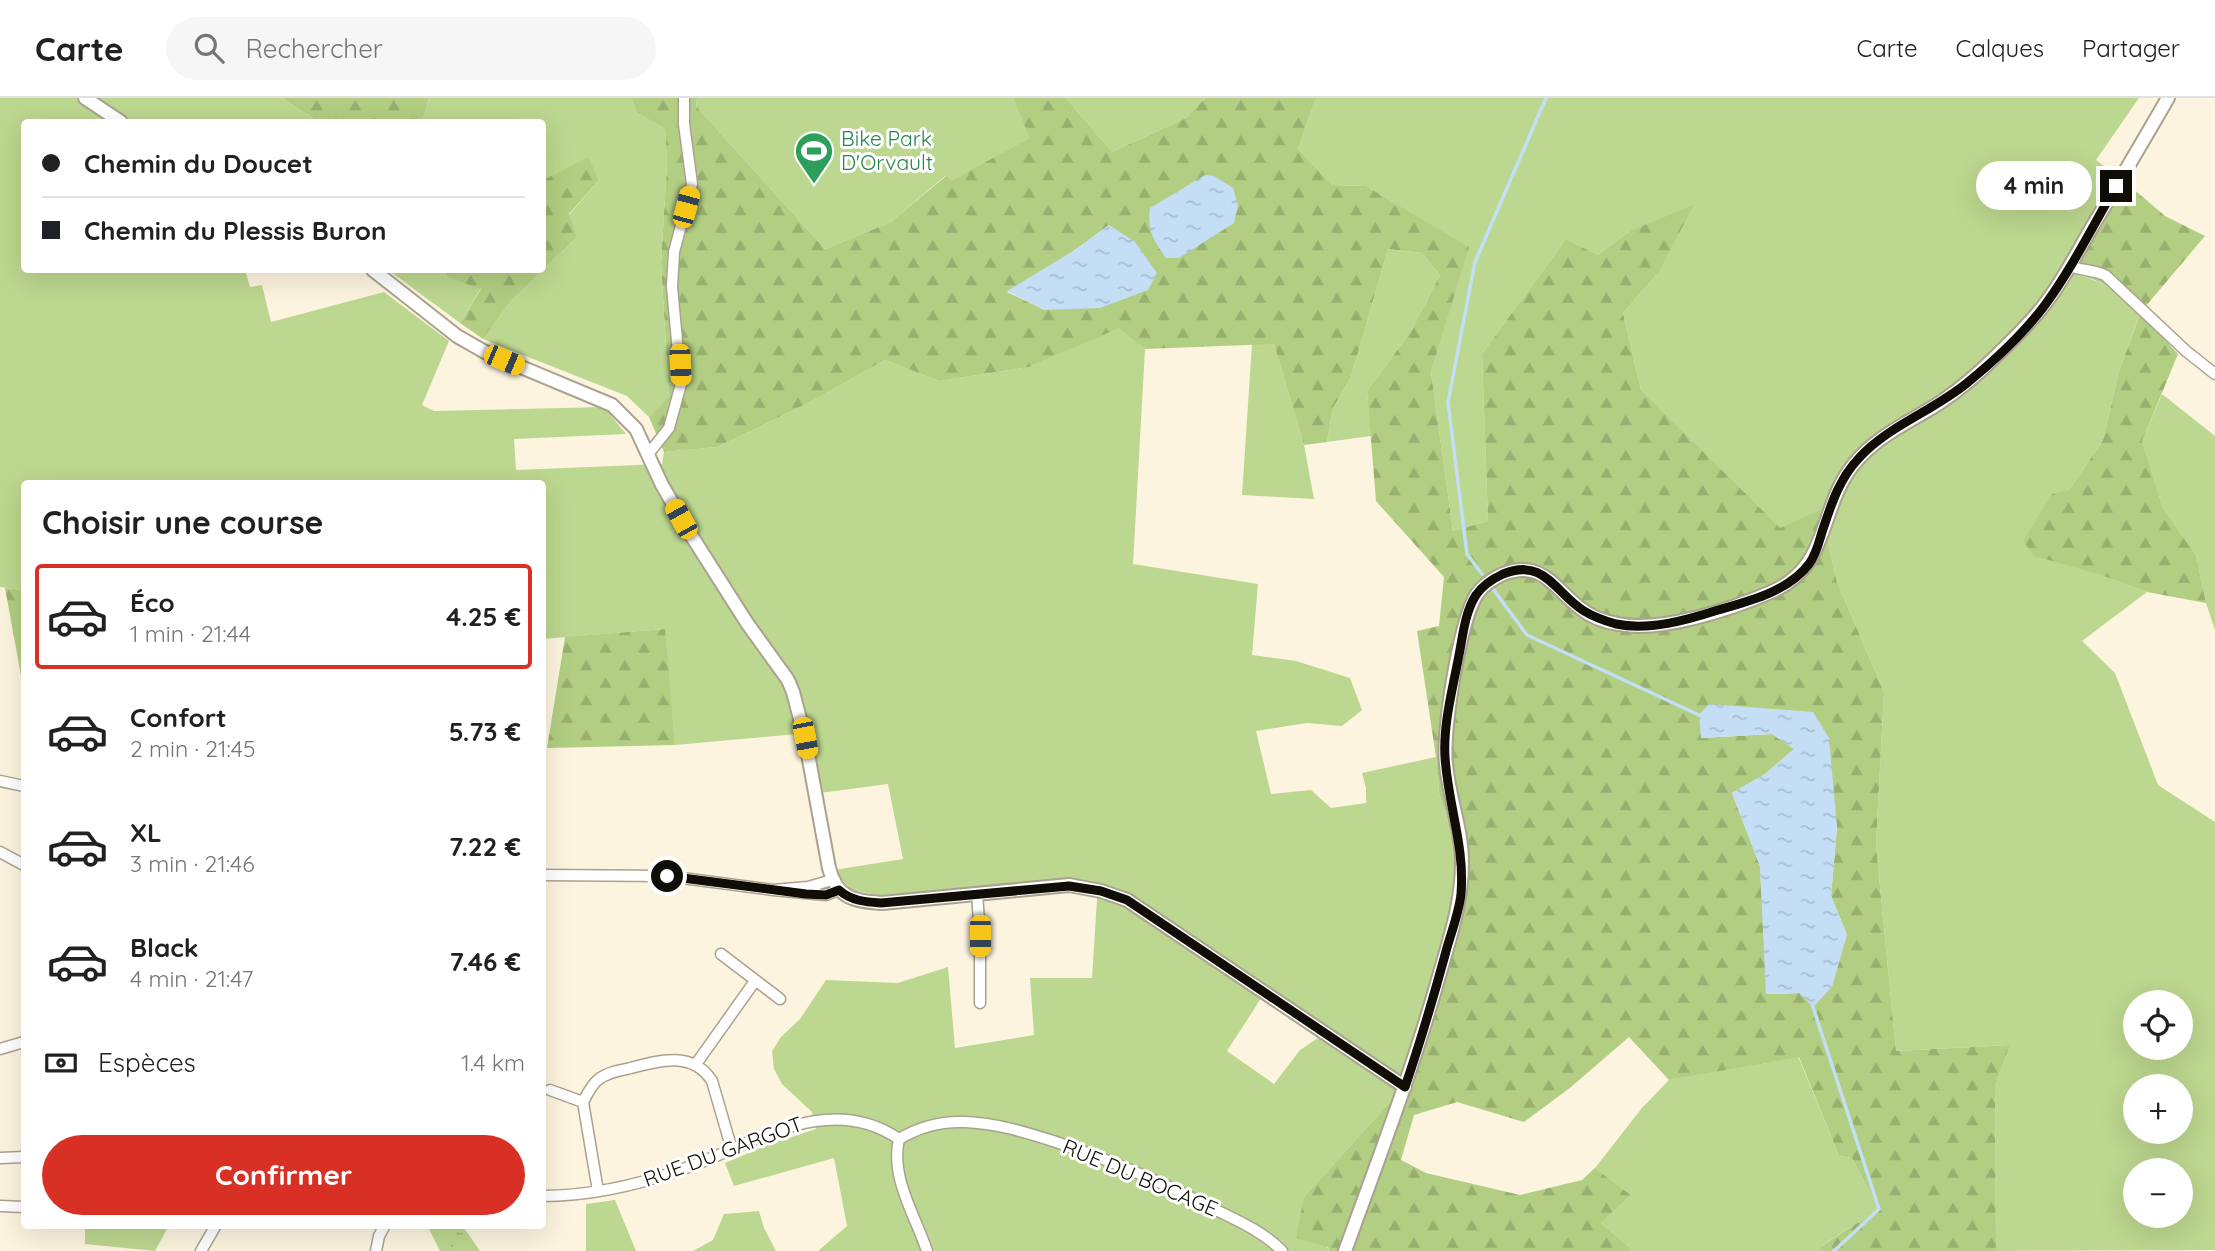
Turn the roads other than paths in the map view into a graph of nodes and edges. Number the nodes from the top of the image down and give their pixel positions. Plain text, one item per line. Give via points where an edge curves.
1 (85, 98) edge
2 (684, 98) edge
3 (2168, 98) edge
4 (116, 119) edge
5 (2070, 266) junction
6 (377, 273) edge
7 (2215, 373) edge
8 (649, 453) junction
9 (0, 781) edge
10 (21, 785) edge
11 (0, 852) edge
12 (21, 863) edge
13 (546, 875) edge
14 (836, 885) junction
15 (977, 893) junction
16 (721, 954) dead end
17 (755, 981) junction
18 (780, 999) dead end
19 (981, 1003) dead end
20 (21, 1043) edge
21 (0, 1049) edge
22 (696, 1064) junction
23 (1405, 1087) junction
24 (551, 1090) dead end
25 (583, 1102) junction
26 (900, 1139) junction
27 (732, 1150) junction
28 (21, 1157) edge
29 (0, 1158) edge
30 (598, 1191) junction
31 (546, 1196) edge
32 (0, 1206) edge
33 (21, 1207) edge
34 (214, 1229) edge
35 (383, 1229) edge
36 (201, 1251) edge
37 (376, 1251) edge
38 (927, 1251) edge
39 (1282, 1251) edge
40 (1345, 1251) edge

1 - 4 street
2 - 8 street via 692,184 674,252 671,287 681,384 669,428
3 - 5 street
5 - 7 street via 2105,275
5 - 23 street via 2027,325 1967,383 1880,439 1857,460 1839,487 1810,563 1773,592 1717,611 1639,626 1620,625 1582,610 1550,579 1528,569 1486,583 1466,620 1445,744 1462,857 1461,898
6 - 8 street via 457,336 485,352 612,405 636,429
8 - 14 street via 691,536 788,680
9 - 10 street
11 - 12 street
13 - 14 street via 667,876 773,890
14 - 15 street via 857,900 881,903
15 - 19 street
15 - 23 street via 1069,886 1127,900
16 - 17 street
17 - 18 street
17 - 22 street
20 - 21 street
22 - 25 street via 664,1059 607,1074 598,1079
22 - 27 street via 712,1081
23 - 40 street
24 - 25 street
25 - 30 street
26 - 27 street, RUE DU GARGOT via 871,1124 829,1118 796,1125
26 - 38 street via 897,1169
26 - 39 street, RUE DU BOCAGE via 924,1127 964,1122 1024,1132 1166,1184 1235,1219
27 - 30 street, RUE DU GARGOT via 642,1182
28 - 29 street
30 - 31 street, RUE DU GARGOT
32 - 33 street
34 - 36 street
35 - 37 street

